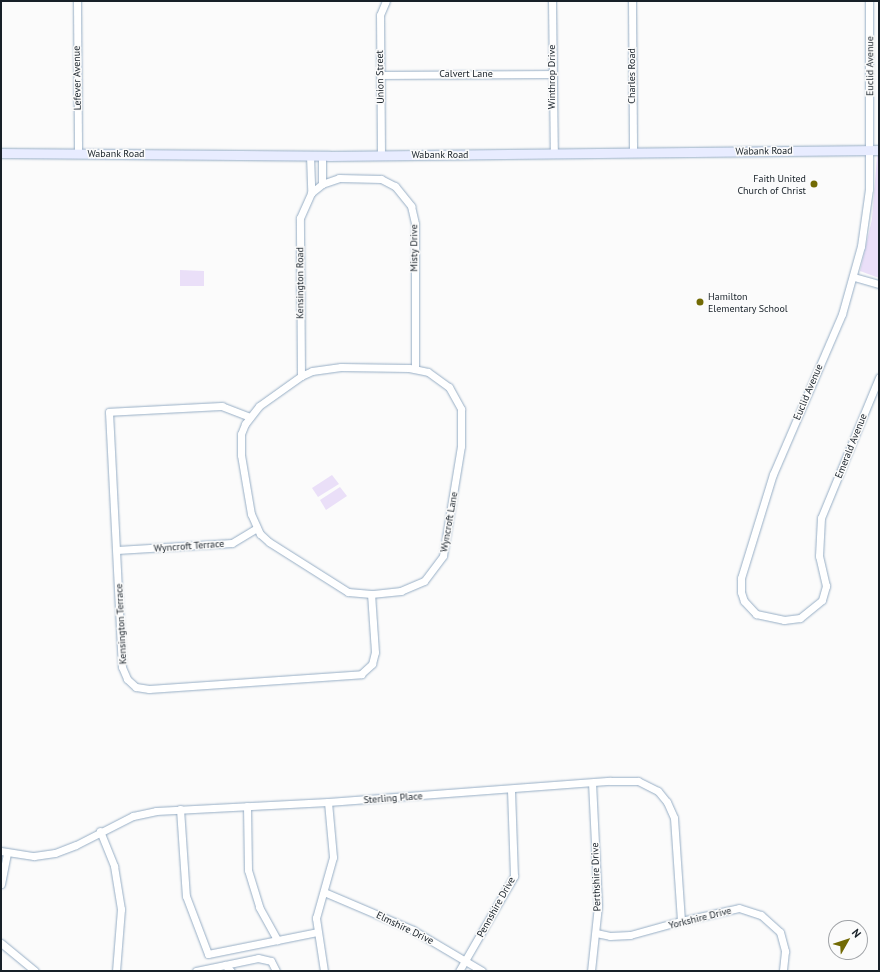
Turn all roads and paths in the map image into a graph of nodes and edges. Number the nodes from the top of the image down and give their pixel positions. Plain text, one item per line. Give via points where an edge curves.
1 (76, 1) edge
2 (386, 1) edge
3 (552, 1) edge
4 (632, 1) edge
5 (869, 1) edge
6 (552, 74) junction
7 (380, 75) junction
8 (874, 150) edge
9 (633, 152) junction
10 (1, 153) edge
11 (78, 154) junction
12 (554, 154) junction
13 (310, 155) junction
14 (322, 155) junction
15 (381, 155) junction
16 (322, 184) junction
17 (312, 193) junction
18 (854, 277) junction
19 (879, 284) edge
20 (415, 369) junction
21 (301, 376) junction
22 (879, 377) edge
23 (250, 417) junction
24 (822, 515) joint
25 (257, 528) junction
26 (117, 550) junction
27 (371, 594) junction
28 (592, 784) junction
29 (510, 789) junction
30 (328, 802) junction
31 (247, 806) junction
32 (180, 809) junction
33 (100, 831) junction
34 (4, 852) edge
35 (1, 884) edge
36 (324, 892) junction
37 (681, 921) junction
38 (317, 932) junction
39 (596, 933) junction
40 (277, 940) junction
41 (1, 943) edge
42 (466, 961) junction
43 (226, 965) junction
44 (323, 970) edge
45 (35, 971) edge
46 (116, 971) edge
47 (196, 971) edge
48 (231, 971) edge
49 (276, 971) edge
50 (458, 971) edge
51 (482, 971) edge
52 (591, 971) edge
53 (783, 971) edge

1 - 11 street, Lefever Avenue
2 - 7 street, Union Street via 380,15
3 - 6 street, Winthrop Drive
4 - 9 street, Charles Road
5 - 8 street, Euclid Avenue
6 - 7 street, Calvert Lane
6 - 12 street, Winthrop Drive
7 - 15 street, Union Street
8 - 9 street, Wabank Road
8 - 18 street, Euclid Avenue via 865,222
9 - 12 street, Wabank Road
10 - 11 street, Wabank Road
11 - 13 street, Wabank Road
12 - 15 street, Wabank Road
13 - 14 street, Wabank Road
13 - 17 street, Kensington Road
14 - 15 street, Wabank Road
14 - 16 street
16 - 17 street, Kensington Road
16 - 20 street, Misty Drive via 339,178 381,179 395,186 411,206 415,224
17 - 21 street, Kensington Road via 300,218
18 - 19 street
18 - 24 street, Euclid Avenue via 842,314 773,474 741,578 740,592 744,601 756,614 784,620 800,618 822,600 826,586 819,556 819,528
20 - 21 street, Wyncroft Lane via 341,367 312,371
20 - 27 street, Wyncroft Lane via 428,372 444,382 455,396 463,418 460,457 445,549 431,574 418,585 401,591
21 - 23 street, Wyncroft Lane via 259,406
22 - 24 street, Emerald Avenue
23 - 25 street, Wyncroft Lane via 241,434 241,455 251,514
23 - 26 street, Kensington Terrace via 222,406 109,412
25 - 26 street, Wyncroft Terrace via 232,543
25 - 27 street, Wyncroft Lane via 269,542 348,592
26 - 27 street, Kensington Terrace via 122,667 127,680 142,689 361,674 372,664 375,652
28 - 29 street, Sterling Place
28 - 37 street, Sterling Place via 638,781 658,791 667,802 674,818
28 - 39 street, Perthshire Drive via 598,882
29 - 30 street, Sterling Place
29 - 42 street, Pennshire Drive via 514,876
30 - 31 street, Sterling Place
30 - 36 street via 333,857
31 - 32 street, Sterling Place
31 - 40 street via 248,870 259,907
32 - 33 street, Sterling Place via 144,812
32 - 40 street via 186,896 208,954
33 - 34 street, Sterling Place via 76,845 55,853 34,856
33 - 46 street via 114,866 121,909
34 - 35 street
36 - 38 street via 317,910
36 - 42 street, Elmshire Drive via 414,930
37 - 39 street, Yorkshire Drive via 630,935 610,936
37 - 53 street, Yorkshire Drive via 739,908 761,915 774,924 783,937
38 - 40 street
38 - 44 street
39 - 52 street, Perthshire Drive
41 - 45 street
42 - 50 street, Pennshire Drive
42 - 51 street, Elmshire Drive
43 - 47 street
43 - 48 street
43 - 49 street via 263,958 270,961

